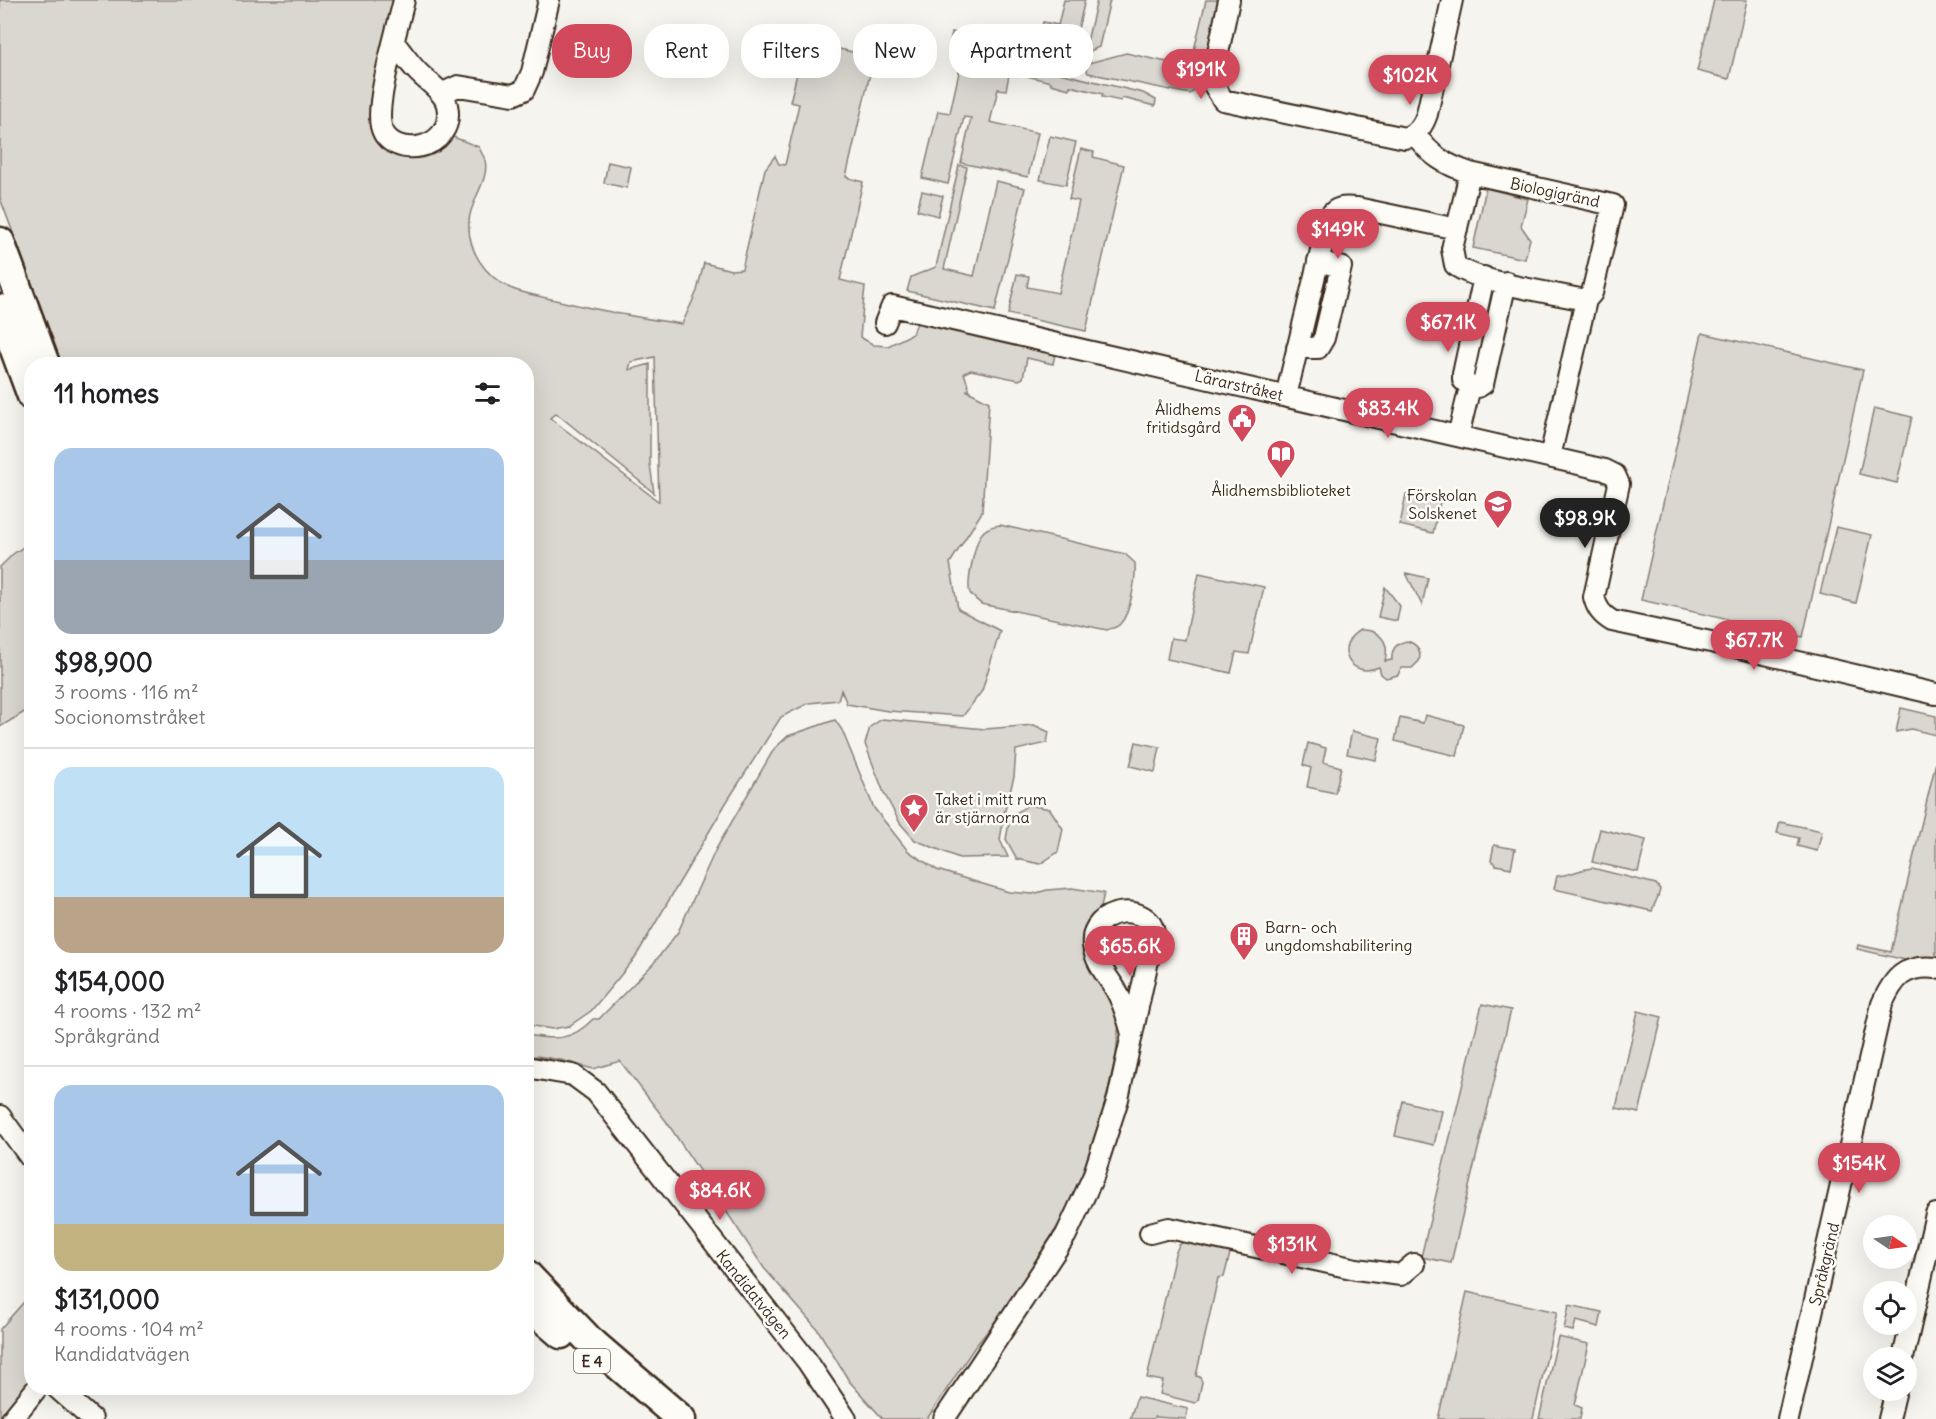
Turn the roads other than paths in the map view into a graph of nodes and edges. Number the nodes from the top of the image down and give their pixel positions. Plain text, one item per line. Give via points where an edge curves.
1 (405, 0) edge
2 (549, 0) edge
3 (1230, 0) edge
4 (1452, 0) edge
5 (394, 43) junction
6 (441, 94) junction
7 (1414, 134) junction
8 (1470, 173) junction
9 (1457, 230) junction
10 (0, 242) edge
11 (1484, 277) junction
12 (1506, 282) junction
13 (1586, 300) junction
14 (0, 309) edge
15 (885, 323) dead end
16 (42, 357) edge
17 (24, 374) edge
18 (1470, 387) junction
19 (1286, 396) junction
20 (1458, 436) junction
21 (1550, 457) junction
22 (1936, 694) edge
23 (1936, 968) edge
24 (1132, 1034) junction
25 (534, 1068) edge
26 (559, 1073) junction
27 (534, 1076) edge
28 (0, 1116) edge
29 (24, 1149) edge
30 (1936, 1214) edge
31 (1150, 1233) dead end
32 (1414, 1264) dead end
33 (534, 1282) edge
34 (534, 1311) edge
35 (1906, 1347) edge
36 (31, 1395) edge
37 (65, 1395) edge
38 (1893, 1401) edge
39 (12, 1419) edge
40 (92, 1419) edge
41 (658, 1419) edge
42 (681, 1419) edge
43 (846, 1419) edge
44 (944, 1419) edge
45 (1788, 1419) edge
46 (1889, 1419) edge

1 - 5 street
2 - 6 street via 524,90 513,95 458,86
3 - 7 street via 1212,82 1222,100 1395,137
4 - 7 street via 1427,114
5 - 6 street
5 - 6 street via 380,109 385,136 404,146 435,141 443,133 448,114
7 - 8 street, Biologigränd via 1427,151 1447,165
8 - 9 street
8 - 13 street, Biologigränd via 1613,205 1592,293
9 - 11 street via 1452,249 1455,265
9 - 19 street via 1342,206 1334,210 1329,217
10 - 16 highway
11 - 12 street
11 - 18 street via 1463,374
12 - 13 street
12 - 18 street via 1483,384
13 - 21 street, Biologigränd
14 - 17 highway
15 - 19 street, Lärarstråket via 892,306
18 - 20 street
19 - 20 street, Lärarstråket
20 - 21 street, Lärarstråket
21 - 22 street, Lärarstråket via 1605,470 1615,475 1619,484 1594,597 1596,607 1612,621
23 - 45 street, Språkgränd via 1902,974 1892,982 1882,1004
24 - 24 street via 1127,1014 1095,955 1093,944 1099,923 1106,916 1123,912 1149,921 1154,933
24 - 44 street via 1105,1144 1066,1235
25 - 26 street, Kandidatvägen
26 - 27 street
26 - 43 street, Kandidatvägen via 573,1075 596,1092 807,1361
28 - 29 street
30 - 35 street
31 - 32 street via 1169,1228 1356,1269 1401,1275
33 - 42 highway, E 4 via 588,1339
34 - 41 highway, E 4
36 - 39 street
37 - 40 street
38 - 46 street

